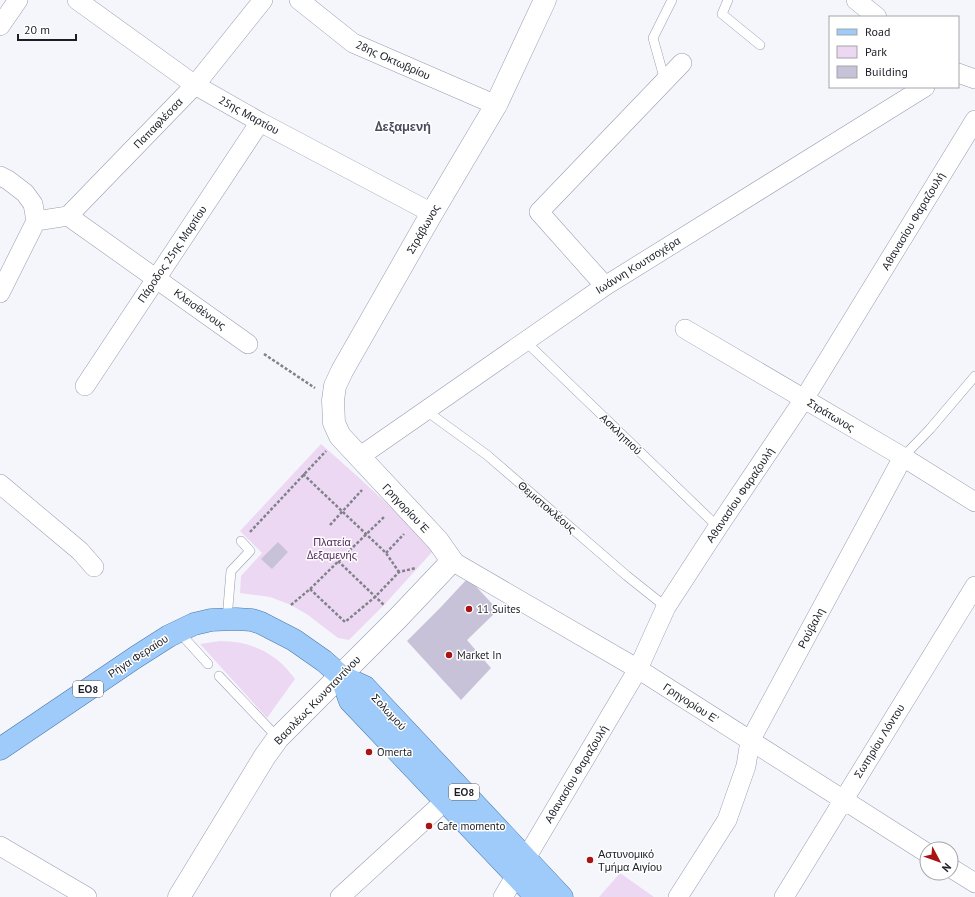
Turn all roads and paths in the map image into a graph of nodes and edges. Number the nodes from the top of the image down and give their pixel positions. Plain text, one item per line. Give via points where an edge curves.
1 (18, 0) edge
2 (78, 0) edge
3 (263, 0) edge
4 (299, 0) edge
5 (545, 0) edge
6 (672, 0) edge
7 (728, 0) edge
8 (856, 0) edge
9 (875, 16) edge
10 (0, 26) edge
11 (760, 45) dead end
12 (682, 63) dead end
13 (959, 73) edge
14 (975, 79) edge
15 (664, 81) junction
16 (195, 84) junction
17 (923, 88) edge
18 (496, 105) junction
19 (975, 120) edge
20 (260, 122) junction
21 (0, 176) edge
22 (432, 213) junction
23 (68, 216) junction
24 (36, 222) junction
25 (156, 278) junction
26 (605, 286) junction
27 (0, 293) edge
28 (685, 329) dead end
29 (525, 341) junction
30 (248, 344) joint
31 (975, 376) edge
32 (85, 386) dead end
33 (804, 399) junction
34 (333, 400) junction
35 (425, 410) junction
36 (340, 436) junction
37 (359, 457) junction
38 (903, 457) junction
39 (303, 474) junction
40 (377, 476) junction
41 (0, 484) edge
42 (975, 502) edge
43 (342, 512) junction
44 (385, 516) dead end
45 (258, 522) dead end
46 (330, 525) dead end
47 (718, 526) junction
48 (406, 532) dead end
49 (365, 534) junction
50 (241, 542) dead end
51 (386, 553) junction
52 (452, 560) junction
53 (338, 561) junction
54 (94, 567) dead end
55 (422, 567) dead end
56 (399, 572) junction
57 (975, 586) edge
58 (310, 589) junction
59 (374, 597) junction
60 (291, 605) dead end
61 (384, 605) dead end
62 (666, 607) junction
63 (226, 619) junction
64 (178, 631) junction
65 (208, 664) dead end
66 (638, 669) junction
67 (218, 676) dead end
68 (341, 676) junction
69 (278, 738) junction
70 (750, 741) junction
71 (0, 749) edge
72 (843, 800) junction
73 (445, 801) junction
74 (0, 846) edge
75 (919, 847) edge
76 (521, 868) junction
77 (959, 873) edge
78 (975, 882) edge
79 (87, 897) edge
80 (180, 897) edge
81 (340, 897) edge
82 (503, 897) edge
83 (536, 897) edge
84 (562, 897) edge
85 (678, 897) edge
86 (784, 897) edge

1 - 10 street
2 - 16 street, 25ης Μαρτίου
3 - 16 street, Παπαφλέσσα
4 - 18 street, 28ης Οκτωβρίου via 353,43
5 - 18 street, Στράβωνος
6 - 15 lane via 653,38
7 - 11 lane via 722,14
8 - 9 street
12 - 15 street
13 - 14 street
15 - 26 street via 539,212
16 - 20 street, 25ης Μαρτίου
16 - 23 street, Παπαφλέσσα
17 - 26 street, Ιωάννη Κουτσοχέρα
18 - 22 street, Στράβωνος
19 - 33 street, Αθανασίου Φαραζουλή
20 - 22 street, 25ης Μαρτίου
20 - 25 street, Πάροδος 25ης Μαρτίου
21 - 24 street via 25,193 33,204
22 - 34 street, Στράβωνος via 342,371 335,386
23 - 24 street
23 - 25 street, Κλεισθένους
24 - 27 street
25 - 30 street, Κλεισθένους
25 - 32 street, Πάροδος 25ης Μαρτίου
26 - 29 street, Ιωάννη Κουτσοχέρα
28 - 33 street, Στράτωνος
29 - 35 street, Ιωάννη Κουτσοχέρα
29 - 47 lane, Ασκληπιού
30 - 34 path
31 - 38 lane, Ρούβαλη
33 - 38 street, Στράτωνος
33 - 47 street, Αθανασίου Φαραζουλή
34 - 36 street, Στράβωνος via 334,423
35 - 37 street, Ιωάννη Κουτσοχέρα
35 - 62 lane, Θεμιστοκλέους via 487,455
36 - 37 street, Στράβωνος
36 - 39 path
37 - 40 street, Γρηγορίου Έ
38 - 42 street, Στράτωνος
38 - 70 street, Ρούβαλη
39 - 43 path
39 - 45 path
40 - 43 path
40 - 52 street, Γρηγορίου Έ via 438,541
41 - 54 street via 80,551
43 - 46 path
43 - 49 path
44 - 49 path
47 - 62 street, Αθανασίου Φαραζουλή
48 - 51 path
49 - 51 path
49 - 53 path
50 - 63 lane via 250,551 231,571
51 - 56 path
52 - 66 street, Γρηγορίου Ε'
52 - 68 street, Βασιλέως Κωνσταντίνου
53 - 58 path
53 - 59 path
55 - 56 path
56 - 59 path
57 - 72 street, Σωτηρίου Λόντου
58 - 59 path via 345,622
58 - 60 path
59 - 61 path
62 - 66 street, Αθανασίου Φαραζουλή
63 - 64 main road, Σολωμού / ΕΟ8 via 202,622
63 - 68 main road, Σολωμού / ΕΟ8 via 252,620 277,630 311,651
64 - 65 lane
64 - 71 main road, Ρήγα Φεραίου / ΕΟ8 via 136,656
66 - 70 street, Γρηγορίου Ε'
66 - 76 street, Αθανασίου Φαραζουλή
67 - 69 lane
68 - 69 street, Βασιλέως Κωνσταντίνου
68 - 73 main road, Σολωμού / ΕΟ8 via 350,701
68 - 76 main road, Σολωμού / ΕΟ8 via 365,687
69 - 80 street, Βασιλέως Κωνσταντίνου
70 - 72 street, Γρηγορίου Ε'
70 - 85 street, Ρούβαλη via 746,766 728,820
72 - 75 street, Γρηγορίου Ε'
72 - 86 street, Σωτηρίου Λόντου
73 - 76 main road, Σολωμού / ΕΟ8
73 - 81 street
74 - 79 street
76 - 82 street, Αθανασίου Φαραζουλή
76 - 83 main road, Σολωμού / ΕΟ8
76 - 84 main road, Σολωμού / ΕΟ8
77 - 78 street

